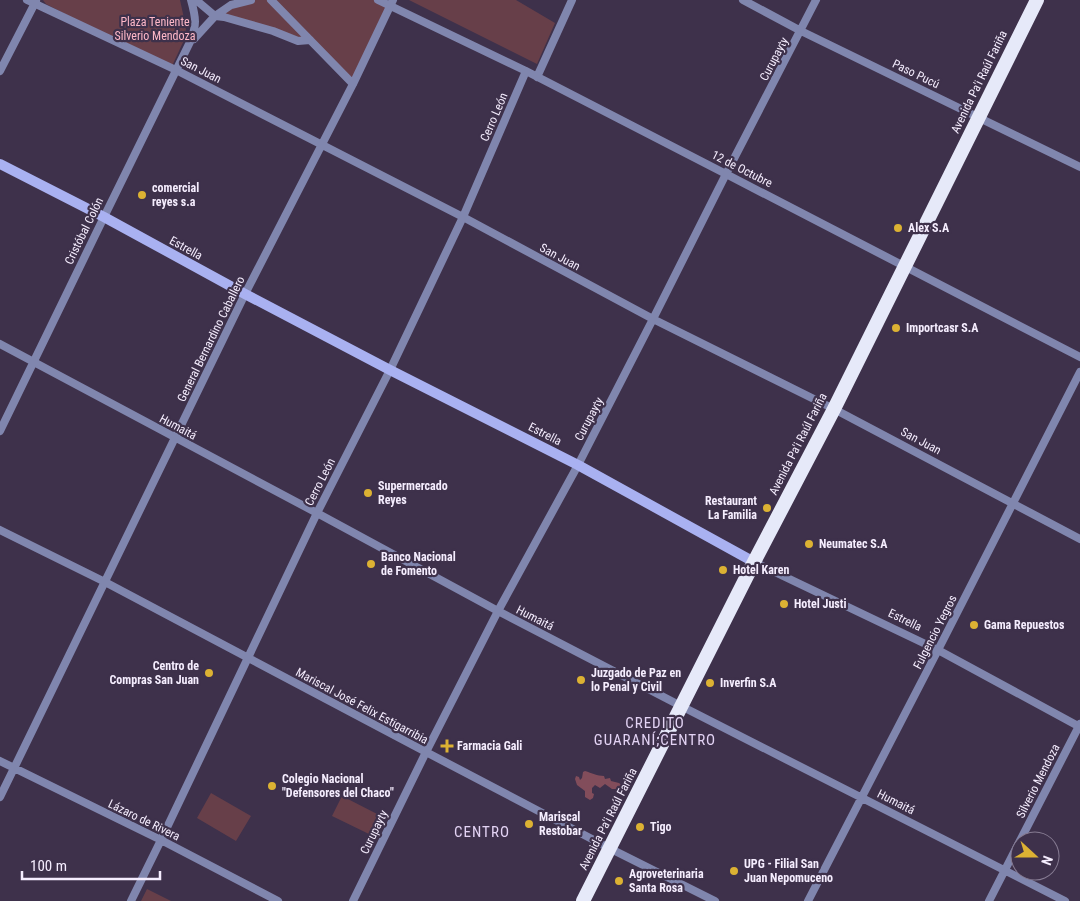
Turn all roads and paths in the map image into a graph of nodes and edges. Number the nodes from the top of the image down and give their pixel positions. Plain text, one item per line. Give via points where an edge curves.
1 (191, 0) edge
2 (196, 0) edge
3 (251, 0) edge
4 (271, 0) edge
5 (378, 0) edge
6 (572, 0) edge
7 (743, 0) edge
8 (816, 0) edge
9 (1037, 0) edge
10 (33, 1) edge
11 (392, 3) edge
12 (215, 16) junction
13 (801, 31) junction
14 (310, 40) junction
15 (190, 42) junction
16 (0, 70) edge
17 (176, 70) junction
18 (526, 71) junction
19 (537, 77) junction
20 (353, 84) junction
21 (978, 117) junction
22 (321, 145) junction
23 (0, 164) edge
24 (1080, 167) edge
25 (726, 174) junction
26 (104, 217) junction
27 (463, 217) junction
28 (905, 266) junction
29 (245, 294) junction
30 (653, 319) junction
31 (0, 344) edge
32 (1080, 357) edge
33 (33, 362) junction
34 (390, 370) junction
35 (1080, 372) edge
36 (834, 409) junction
37 (0, 430) edge
38 (176, 438) junction
39 (578, 464) junction
40 (1013, 503) junction
41 (317, 513) junction
42 (0, 530) edge
43 (1080, 539) edge
44 (754, 562) junction
45 (106, 582) junction
46 (498, 611) junction
47 (938, 650) junction
48 (248, 658) junction
49 (681, 706) junction
50 (1080, 725) edge
51 (426, 752) junction
52 (0, 761) edge
53 (14, 768) junction
54 (0, 797) edge
55 (861, 797) junction
56 (161, 840) junction
57 (610, 848) junction
58 (1005, 870) junction
59 (131, 901) edge
60 (278, 901) edge
61 (353, 901) edge
62 (583, 901) edge
63 (715, 901) edge
64 (808, 901) edge
65 (989, 901) edge
66 (1065, 901) edge

1 - 15 street via 195,28
2 - 12 street
3 - 12 street via 231,5
4 - 14 street
5 - 11 street, 12 de Octubre
6 - 19 street
7 - 13 street, Paso Pucú
8 - 13 street, Curupayty
9 - 21 highway, Avenida Pa'i Raúl Fariña
10 - 16 street
10 - 17 street, San Juan
11 - 18 street, 12 de Octubre
11 - 20 street, General Bernardino Caballero
12 - 14 street via 298,41
12 - 15 street
13 - 21 street, Paso Pucú
13 - 25 street, Curupayty
14 - 20 street
15 - 17 street, Cristóbal Colón
17 - 22 street, San Juan
17 - 26 street, Cristóbal Colón
18 - 19 street, 12 de Octubre
18 - 27 street, Cerro León
19 - 25 street, 12 de Octubre
20 - 22 street, General Bernardino Caballero
21 - 24 street, Paso Pucú
21 - 28 highway, Avenida Pa'i Raúl Fariña
22 - 27 street, San Juan
22 - 29 street, General Bernardino Caballero
23 - 26 main road, Estrella
25 - 28 street, 12 de Octubre
25 - 30 street, Curupayty
26 - 29 main road, Estrella
26 - 33 street, Cristóbal Colón
27 - 30 street, San Juan
27 - 34 street, Cerro León
28 - 32 street, 12 de Octubre
28 - 36 highway, Avenida Pa'i Raúl Fariña
29 - 34 main road, Estrella
29 - 38 street, General Bernardino Caballero
30 - 36 street, San Juan
30 - 39 street, Curupayty
31 - 33 street, Humaitá
33 - 37 street, Cristóbal Colón
33 - 38 street, Humaitá
34 - 39 main road, Estrella
34 - 41 street, Cerro León
35 - 40 street, Fulgencio Yegros
36 - 40 street, San Juan
36 - 44 highway, Avenida Pa'i Raúl Fariña
38 - 41 street, Humaitá
38 - 45 street, General Bernardino Caballero
39 - 44 main road, Estrella
39 - 46 street, Curupayty
40 - 43 street, San Juan
40 - 47 street, Fulgencio Yegros
41 - 46 street, Humaitá
41 - 48 street, Cerro León
42 - 45 street, Mariscal José Felix Estigarribia
44 - 47 street, Estrella
44 - 49 highway, Avenida Pa'i Raúl Fariña
45 - 48 street, Mariscal José Felix Estigarribia
45 - 53 street, General Bernardino Caballero
46 - 49 street, Humaitá
46 - 51 street, Curupayty
47 - 50 street, Estrella
47 - 55 street, Fulgencio Yegros
48 - 51 street, Mariscal José Felix Estigarribia
48 - 56 street, Cerro León
49 - 55 street, Humaitá
49 - 57 highway, Avenida Pa'i Raúl Fariña
50 - 58 street, Silverio Mendoza
51 - 57 street, Mariscal José Felix Estigarribia
51 - 61 street, Curupayty
52 - 53 street, Lázaro de Rivera
53 - 54 street, General Bernardino Caballero
53 - 56 street, Lázaro de Rivera
55 - 58 street, Humaitá
55 - 64 street, Fulgencio Yegros
56 - 59 street, Cerro León
56 - 60 street, Lázaro de Rivera
57 - 62 highway, Avenida Pa'i Raúl Fariña
57 - 63 street, Mariscal José Felix Estigarribia
58 - 65 street, Silverio Mendoza
58 - 66 street, Humaitá

